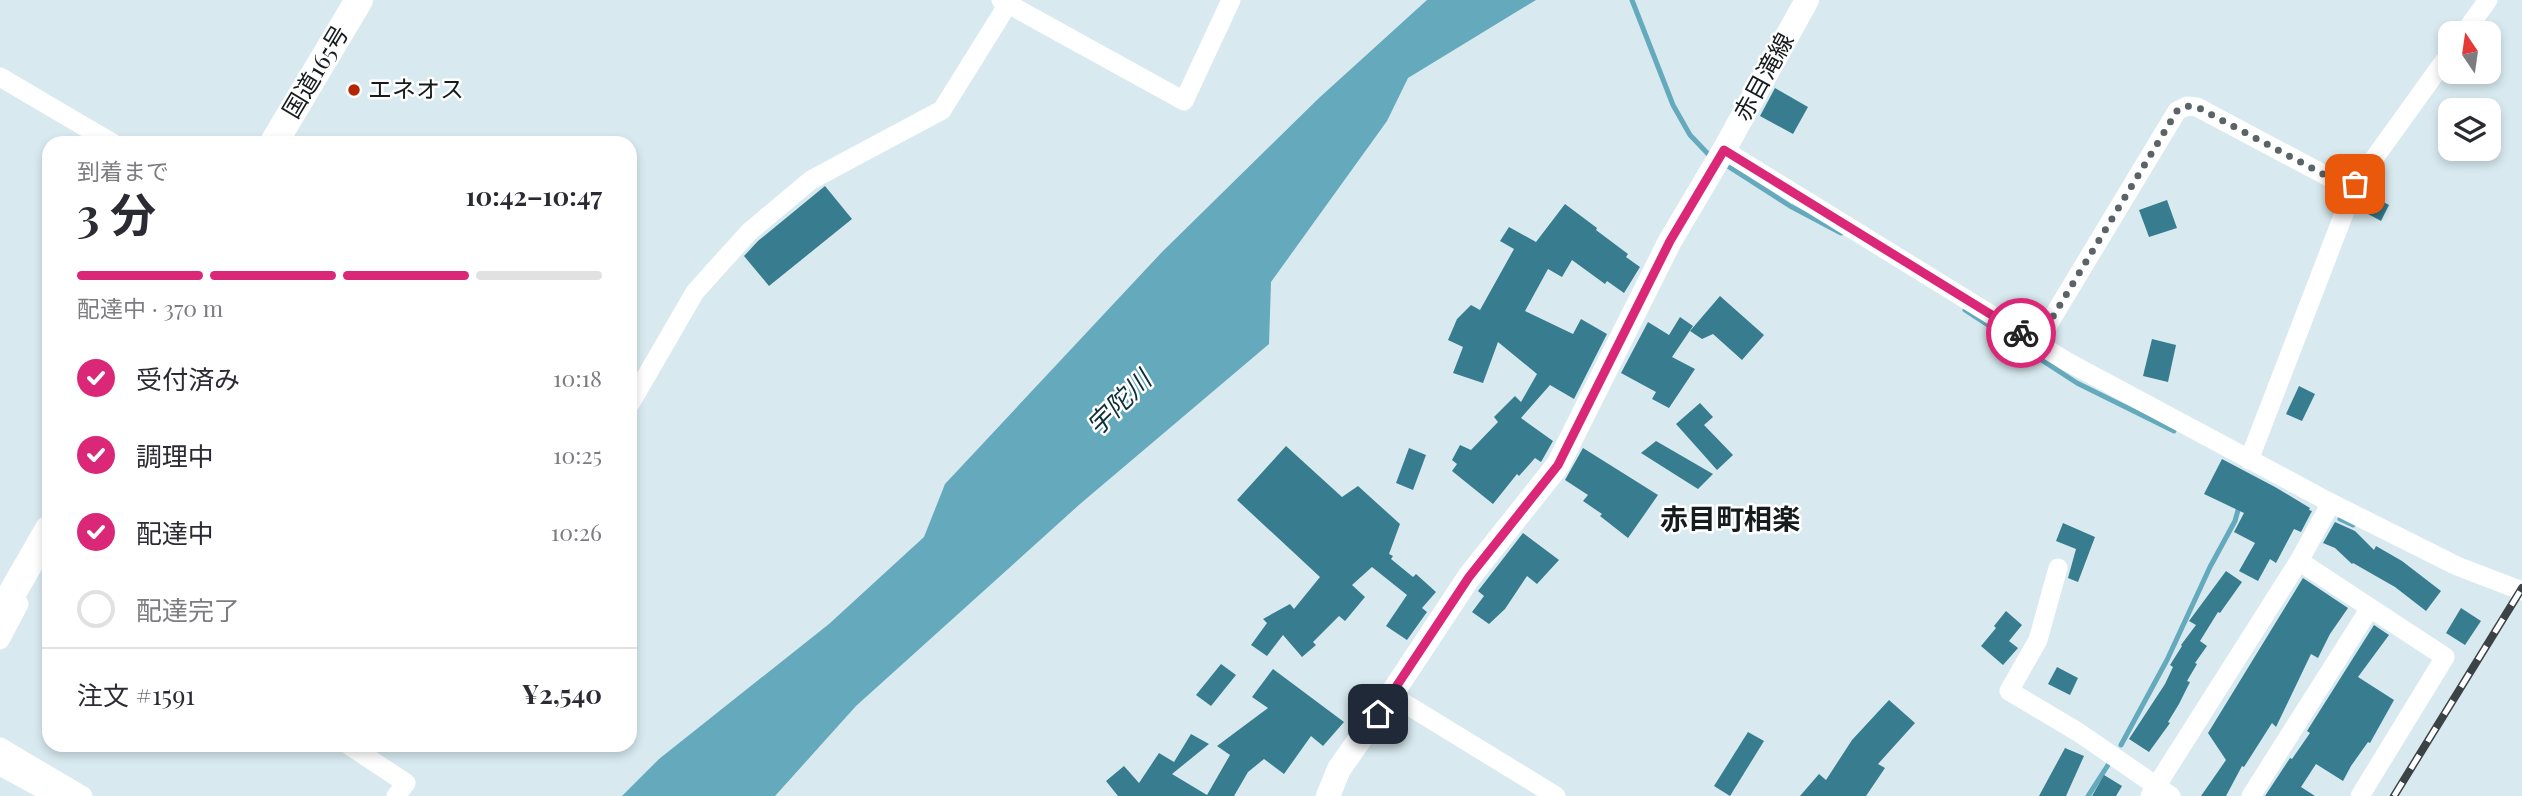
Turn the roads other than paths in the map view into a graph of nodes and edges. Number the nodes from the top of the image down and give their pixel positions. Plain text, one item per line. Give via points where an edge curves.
1 (359, 0) edge
2 (1231, 0) edge
3 (1807, 0) edge
4 (2488, 0) edge
5 (1004, 2) edge
6 (2473, 21) edge
7 (2438, 70) edge
8 (0, 77) edge
9 (100, 136) edge
10 (278, 136) edge
11 (1719, 159) junction
12 (2353, 190) junction
13 (2037, 343) junction
14 (637, 392) edge
15 (2249, 460) junction
16 (2331, 503) junction
17 (42, 541) edge
18 (2299, 561) junction
19 (42, 563) edge
20 (2058, 568) dead end
21 (2522, 591) edge
22 (2370, 608) junction
23 (0, 614) edge
24 (0, 640) edge
25 (1391, 695) junction
26 (0, 747) edge
27 (357, 752) edge
28 (0, 763) edge
29 (401, 790) edge
30 (2159, 793) edge
31 (60, 796) edge
32 (83, 796) edge
33 (1328, 796) edge
34 (1556, 796) edge
35 (2251, 796) edge
36 (2360, 796) edge

1 - 10 highway, 国道165号
2 - 5 street via 1184,101
3 - 11 main road, 赤目滝線
4 - 6 street
5 - 14 street via 942,110 811,180 749,232 695,292
7 - 12 street
8 - 9 street
11 - 13 street
11 - 25 main road, 赤目滝線 via 1670,241 1558,465 1469,577
12 - 13 street via 2197,107 2187,106 2177,111
12 - 15 street
13 - 15 street
15 - 16 street
16 - 18 street
16 - 21 street via 2457,566
17 - 23 highway
18 - 22 street
18 - 30 street
19 - 24 street
20 - 30 street via 2038,640 2008,691 2078,732
22 - 35 street
22 - 36 street via 2445,657
25 - 33 main road, 赤目滝線 via 1339,769
25 - 34 street
26 - 32 street
27 - 29 street
28 - 31 main road

